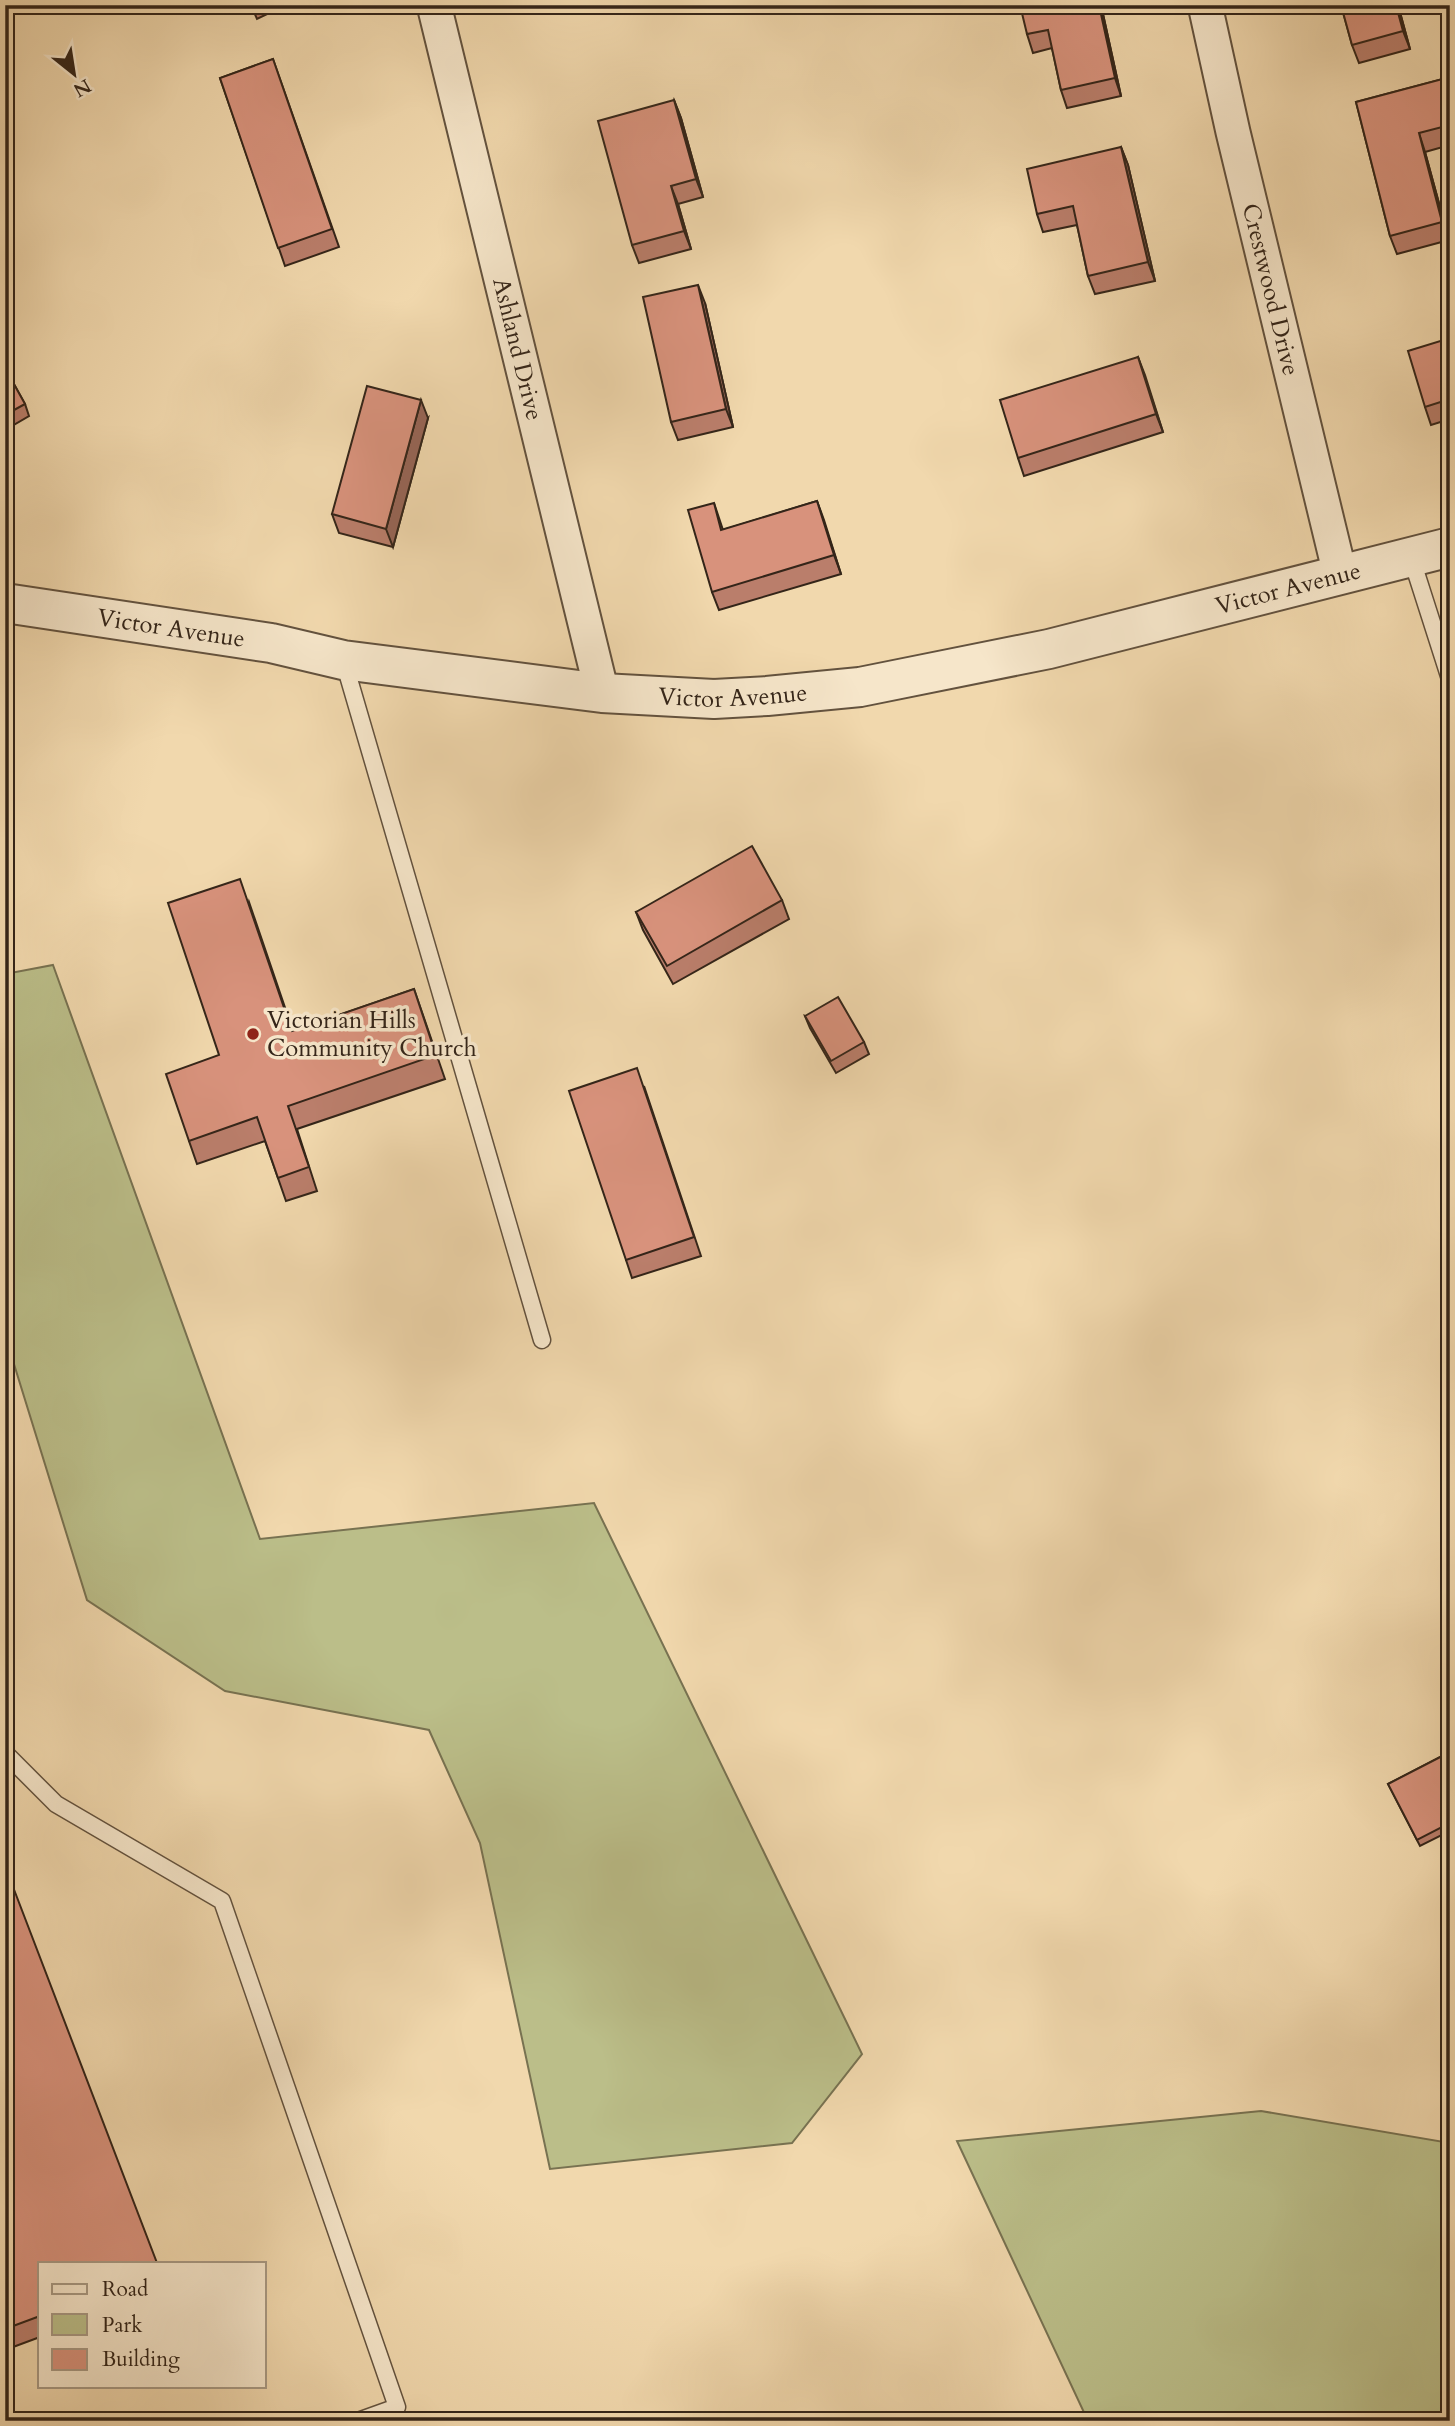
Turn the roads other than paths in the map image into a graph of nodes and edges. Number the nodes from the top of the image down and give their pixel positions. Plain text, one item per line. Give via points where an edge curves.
1 (434, 5) edge
2 (1205, 5) edge
3 (1450, 547) edge
4 (1411, 556) junction
5 (1340, 574) junction
6 (5, 603) edge
7 (343, 660) junction
8 (1450, 679) edge
9 (603, 693) junction
10 (542, 1340) dead end
11 (5, 1753) edge
12 (358, 2421) edge

1 - 9 street, Ashland Drive
2 - 5 street, Crestwood Drive
3 - 4 street, Victor Avenue
4 - 5 street, Victor Avenue
4 - 8 lane
5 - 9 street, Victor Avenue via 1049,649 860,687 714,699
6 - 7 street, Victor Avenue via 271,643
7 - 9 street, Victor Avenue
7 - 10 lane
11 - 12 lane via 56,1804 222,1901 397,2407

